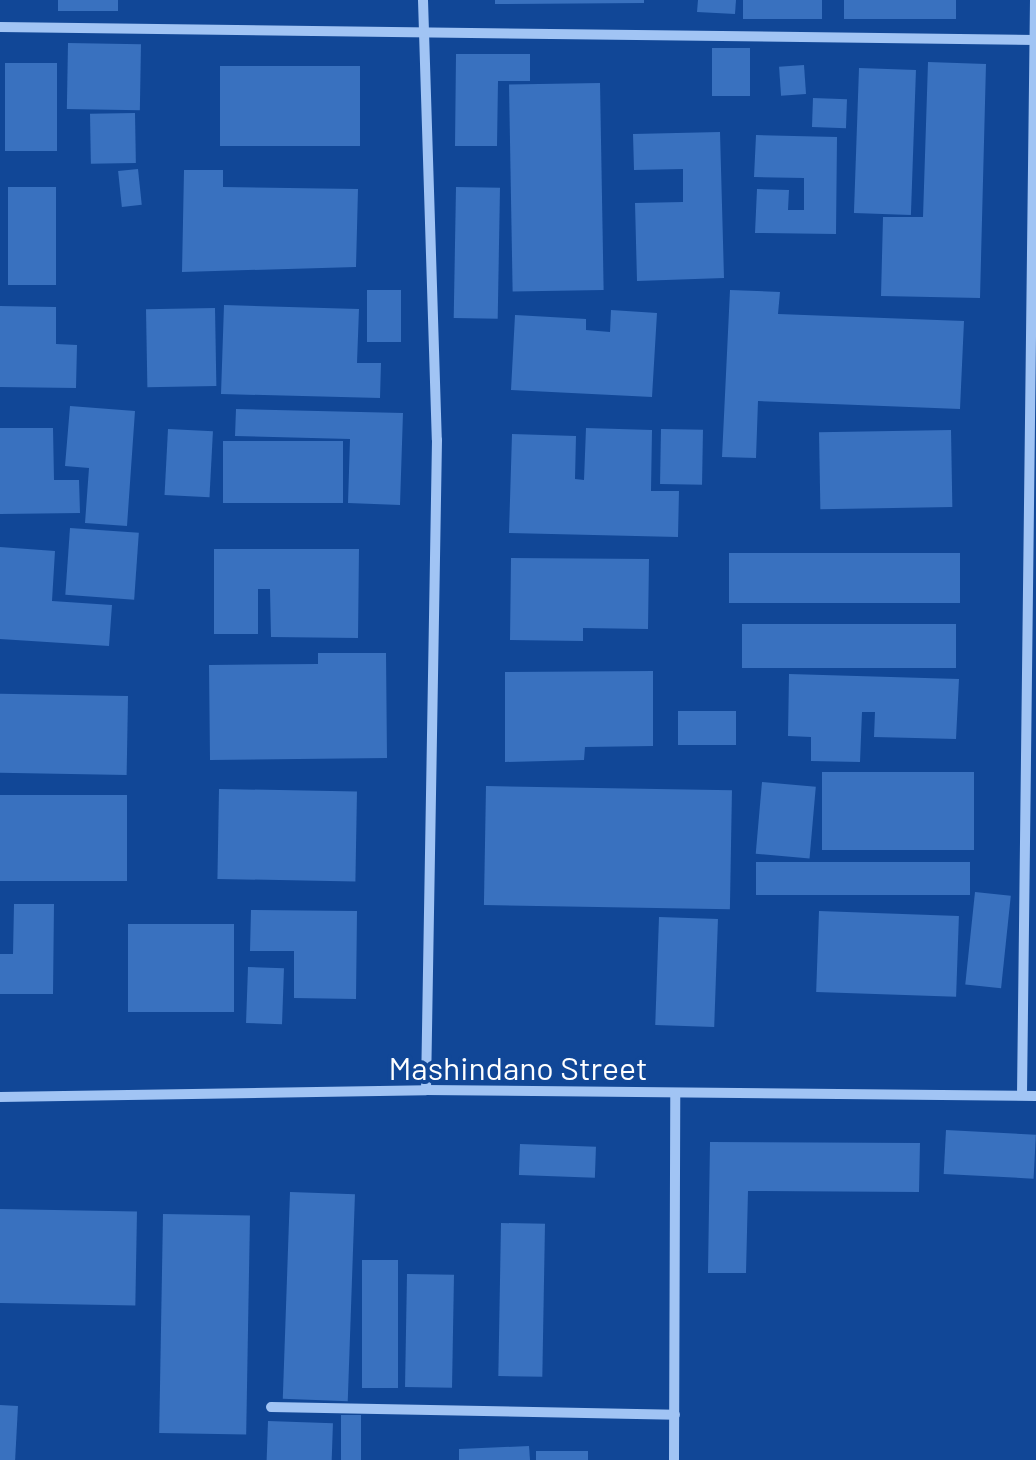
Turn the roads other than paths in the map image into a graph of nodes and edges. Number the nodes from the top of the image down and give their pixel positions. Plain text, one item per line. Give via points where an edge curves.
1 (423, 0) edge
2 (1035, 0) edge
3 (0, 27) edge
4 (423, 27) junction
5 (1036, 40) edge
6 (426, 1090) junction
7 (675, 1093) junction
8 (1022, 1096) junction
9 (1036, 1096) edge
10 (0, 1097) edge
11 (271, 1407) dead end
12 (674, 1416) junction
13 (674, 1460) edge

1 - 4 street
2 - 5 street
3 - 4 street
4 - 5 street
4 - 6 street via 437,440
5 - 8 street
6 - 7 street, Mashindano Street
6 - 10 street, Mashindano Street
7 - 8 street, Mashindano Street
7 - 12 street
8 - 9 street, Mashindano Street
11 - 12 street
12 - 13 street

